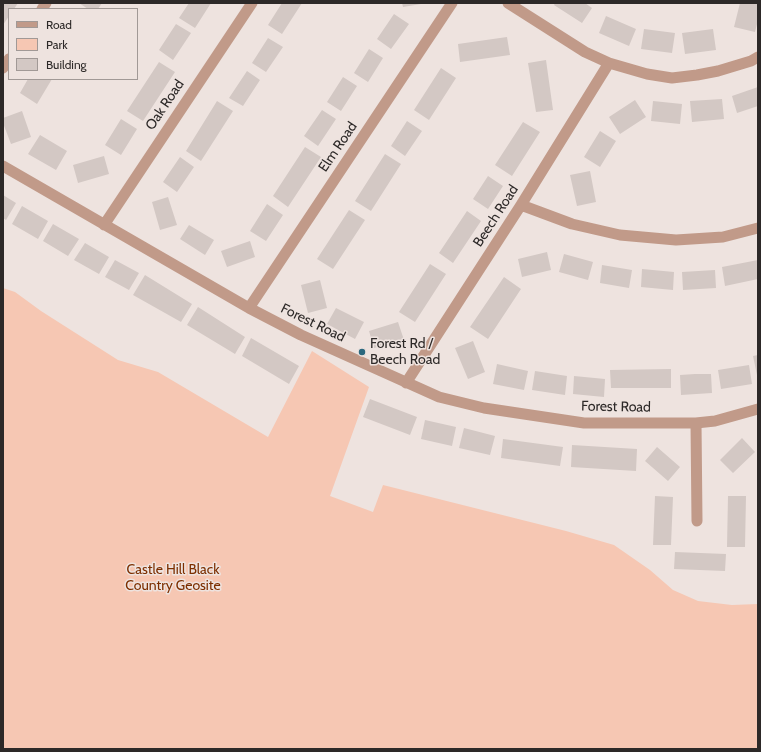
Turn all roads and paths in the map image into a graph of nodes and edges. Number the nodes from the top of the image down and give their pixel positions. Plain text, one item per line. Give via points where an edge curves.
1 (252, 3) edge
2 (452, 3) edge
3 (508, 3) edge
4 (758, 57) edge
5 (609, 63) junction
6 (3, 166) edge
7 (521, 205) junction
8 (104, 225) junction
9 (758, 228) edge
10 (249, 308) junction
11 (406, 383) junction
12 (758, 409) edge
13 (696, 423) junction
14 (697, 521) dead end

1 - 8 street, Oak Road
2 - 10 street, Elm Road
3 - 5 street via 585,52
4 - 5 street via 718,71 672,78
5 - 7 street, Beech Road
6 - 8 street, Forest Road
7 - 9 street via 572,224 627,236 676,240 723,237
7 - 11 street, Beech Road
8 - 10 street, Forest Road
10 - 11 street, Forest Road
11 - 13 street, Forest Road via 439,397 484,408 584,423
12 - 13 street, Forest Road via 715,421
13 - 14 street

